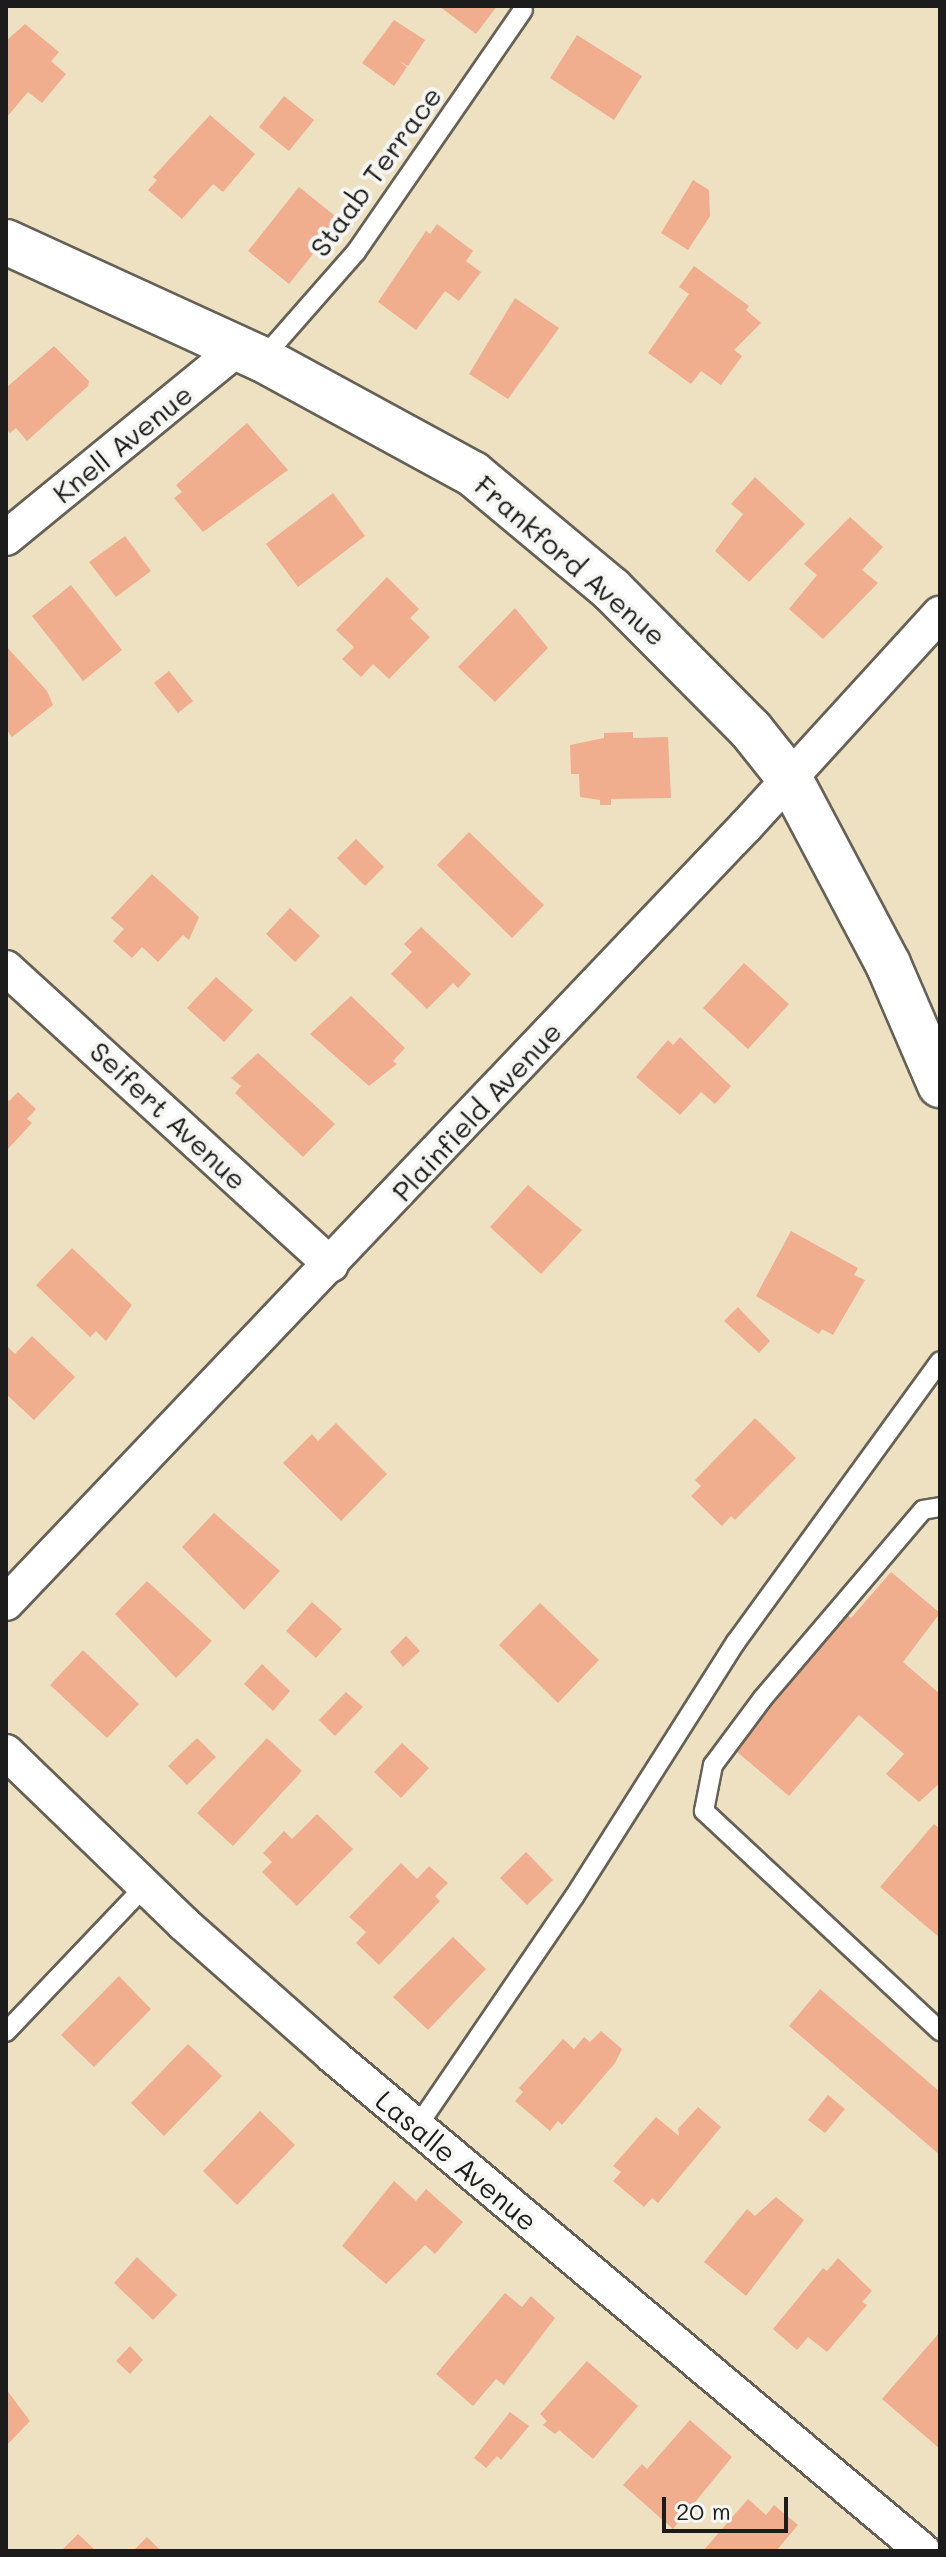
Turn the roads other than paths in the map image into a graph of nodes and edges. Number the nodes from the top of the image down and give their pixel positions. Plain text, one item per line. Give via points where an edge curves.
1 (523, 10) dead end
2 (6, 242) edge
3 (250, 353) junction
4 (6, 538) edge
5 (940, 614) edge
6 (790, 779) junction
7 (6, 968) edge
8 (940, 1085) edge
9 (331, 1265) junction
10 (940, 1361) edge
11 (940, 1507) edge
12 (6, 1603) edge
13 (6, 1752) edge
14 (145, 1886) junction
15 (940, 2031) edge
16 (6, 2032) edge
17 (417, 2127) junction
18 (923, 2551) edge

1 - 3 lane, Staab Terrace via 356,252
2 - 3 street, Frankford Avenue
3 - 4 street, Knell Avenue
3 - 6 street, Frankford Avenue via 473,474 674,649
5 - 6 street, Plainfield Avenue
6 - 8 street, Frankford Avenue via 888,964
6 - 9 street, Plainfield Avenue
7 - 9 street, Seifert Avenue
9 - 12 street, Plainfield Avenue
10 - 17 lane via 736,1642 574,1897
11 - 15 lane via 923,1510 763,1698 713,1765 704,1811
13 - 14 street, Lasalle Avenue
14 - 16 lane
14 - 17 street, Lasalle Avenue
17 - 18 street, Lasalle Avenue

